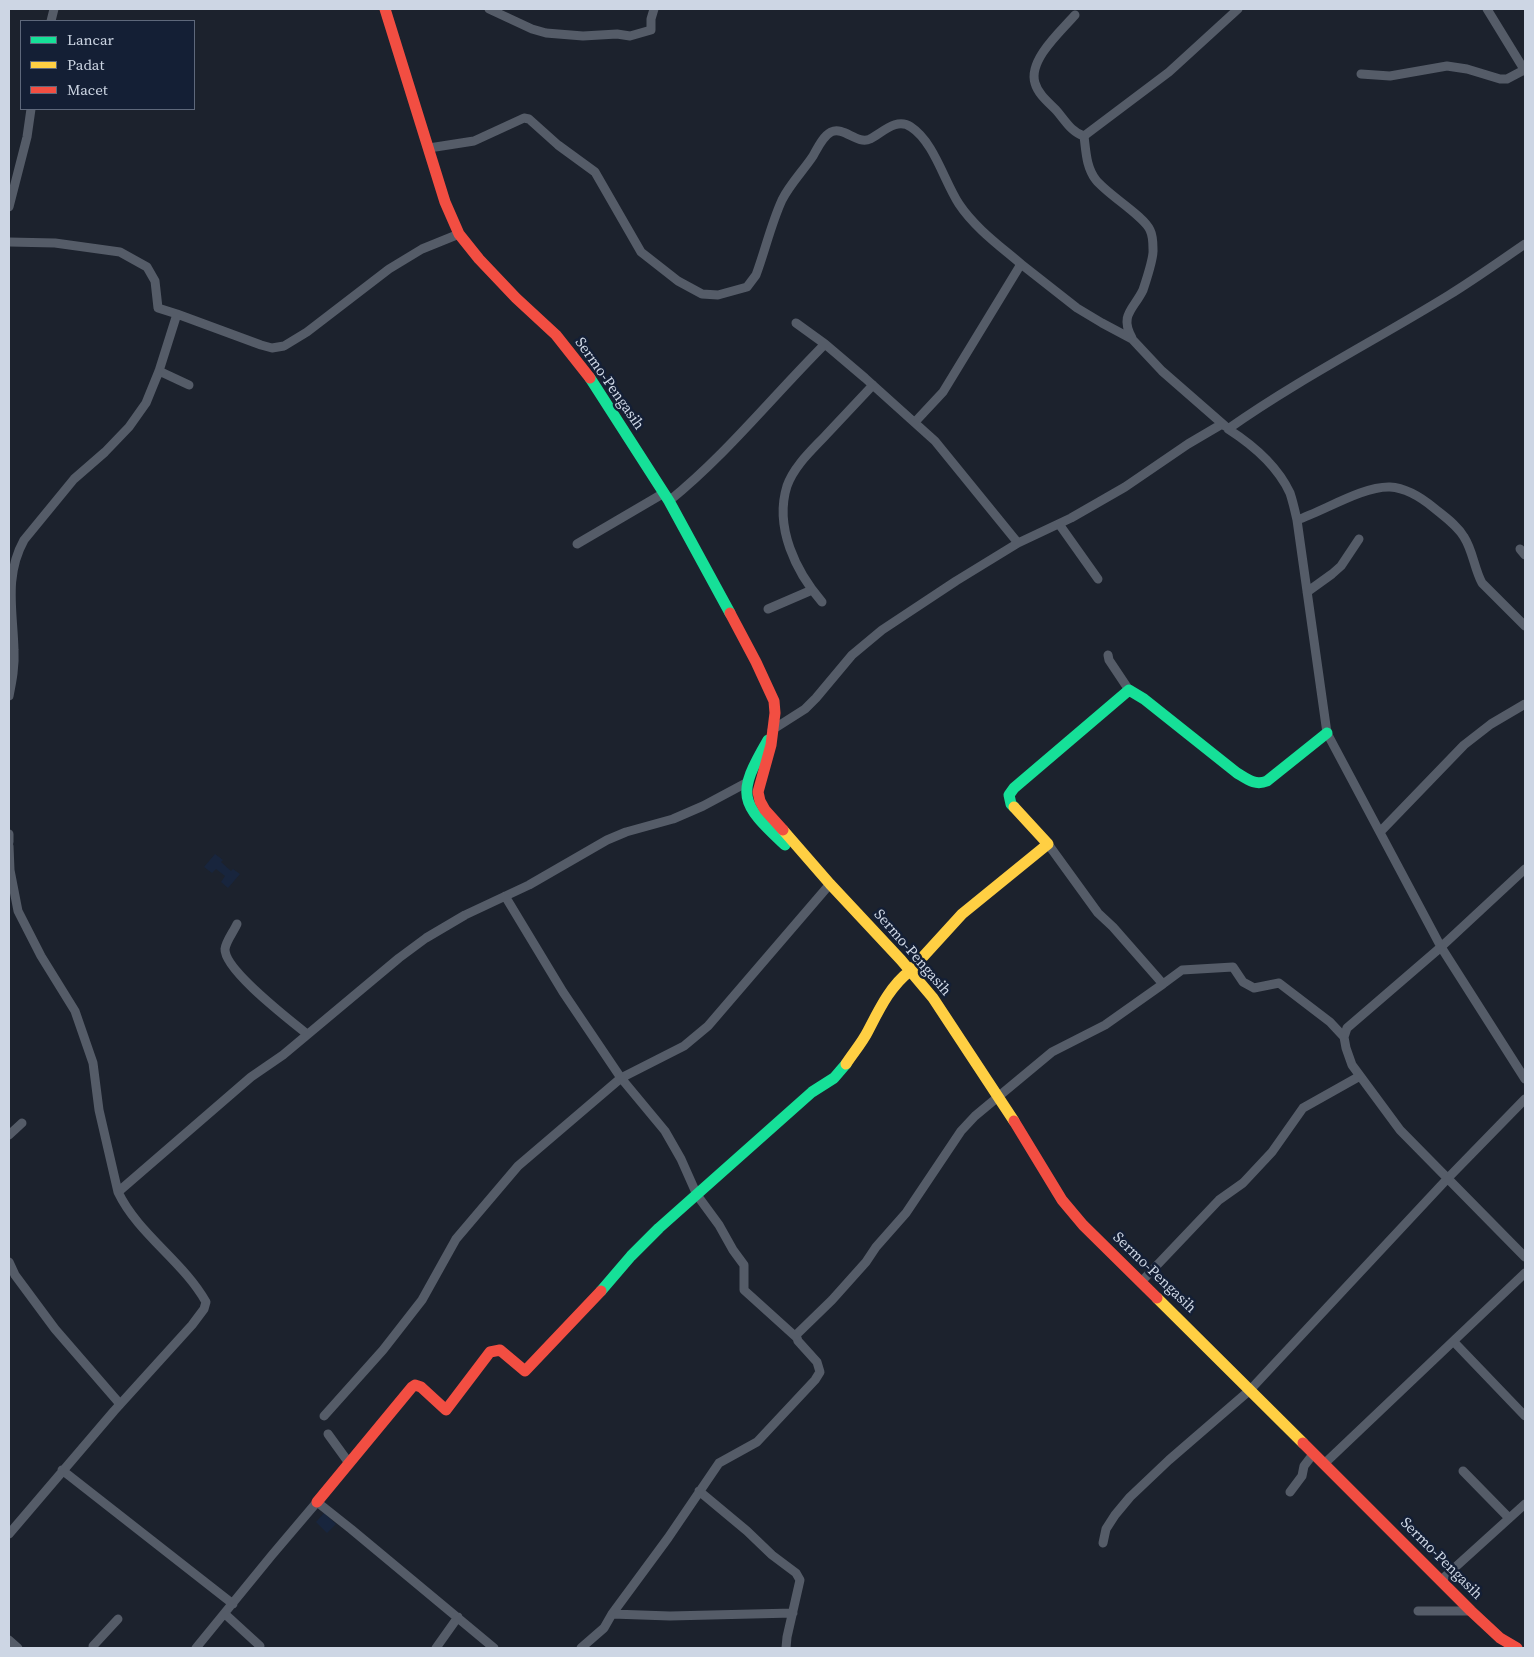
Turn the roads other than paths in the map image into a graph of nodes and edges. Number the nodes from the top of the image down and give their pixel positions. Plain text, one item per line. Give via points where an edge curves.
1 (385, 9) edge
2 (489, 9) edge
3 (654, 9) edge
4 (1238, 9) edge
5 (1487, 9) edge
6 (1075, 15) dead end
7 (1525, 70) edge
8 (1361, 74) dead end
9 (31, 110) edge
10 (1084, 136) junction
11 (429, 148) junction
12 (9, 207) edge
13 (459, 234) junction
14 (9, 242) edge
15 (1525, 244) edge
16 (1021, 264) junction
17 (177, 314) junction
18 (796, 324) dead end
19 (1132, 338) junction
20 (825, 344) junction
21 (159, 371) junction
22 (189, 385) dead end
23 (873, 385) junction
24 (915, 422) junction
25 (1225, 426) junction
26 (666, 497) junction
27 (1297, 520) junction
28 (1059, 524) junction
29 (1359, 539) dead end
30 (1018, 543) junction
31 (578, 544) dead end
32 (1098, 580) dead end
33 (812, 590) junction
34 (1307, 592) junction
35 (822, 602) dead end
36 (768, 609) dead end
37 (1525, 626) edge
38 (1108, 655) dead end
39 (1129, 690) junction
40 (9, 696) edge
41 (1525, 704) edge
42 (772, 731) junction
43 (1327, 733) junction
44 (746, 783) junction
45 (1380, 832) junction
46 (9, 834) edge
47 (1048, 844) junction
48 (9, 847) edge
49 (1525, 869) edge
50 (822, 875) junction
51 (830, 884) junction
52 (505, 896) junction
53 (237, 924) dead end
54 (1441, 947) junction
55 (910, 971) junction
56 (1163, 984) junction
57 (307, 1034) junction
58 (1344, 1036) junction
59 (1360, 1076) junction
60 (621, 1078) junction
61 (1525, 1079) edge
62 (1000, 1097) junction
63 (1525, 1099) edge
64 (22, 1123) dead end
65 (9, 1134) edge
66 (1448, 1178) junction
67 (118, 1192) junction
68 (697, 1195) junction
69 (1525, 1257) edge
70 (9, 1262) edge
71 (1525, 1273) edge
72 (1141, 1282) junction
73 (796, 1337) junction
74 (1454, 1342) junction
75 (1250, 1390) junction
76 (120, 1404) junction
77 (324, 1416) dead end
78 (1525, 1416) edge
79 (328, 1434) dead end
80 (1314, 1454) junction
81 (349, 1463) junction
82 (1324, 1464) junction
83 (62, 1470) junction
84 (1463, 1471) dead end
85 (699, 1491) junction
86 (1290, 1492) dead end
87 (317, 1502) junction
88 (1525, 1504) edge
89 (9, 1517) edge
90 (1509, 1518) junction
91 (16, 1523) junction
92 (9, 1534) edge
93 (1103, 1543) dead end
94 (1440, 1581) junction
95 (233, 1604) junction
96 (1418, 1611) dead end
97 (1471, 1612) junction
98 (225, 1614) junction
99 (612, 1614) junction
100 (793, 1614) junction
101 (458, 1617) junction
102 (118, 1619) dead end
103 (9, 1640) edge
104 (260, 1646) dead end
105 (18, 1648) edge
106 (95, 1648) edge
107 (196, 1648) edge
108 (436, 1648) edge
109 (494, 1648) edge
110 (580, 1648) edge
111 (786, 1648) edge
112 (1517, 1648) edge

1 - 11 main road, Sermo-Pengasih
2 - 3 street via 532,29 583,36 630,36 651,30
4 - 10 street via 1169,72
5 - 7 street
6 - 10 street via 1039,57 1034,76 1040,93 1078,134
7 - 8 street via 1507,79 1447,66 1390,76
9 - 12 street via 28,137
10 - 19 street via 1088,164 1095,179 1150,229 1154,251 1143,290 1127,318 1127,330
11 - 13 main road, Sermo-Pengasih via 445,202
11 - 16 street via 474,141 524,118 529,119 595,172 641,252 689,288 702,294 718,295 747,287 752,282 782,199 827,134 838,131 868,140 891,126 904,123 928,145 970,220
13 - 17 street via 422,249 389,269 284,346 272,348 261,345
13 - 26 main road, Sermo-Pengasih via 485,266 576,359
14 - 17 street via 55,243 120,252 147,267 155,281 158,308
15 - 25 street via 1450,295
16 - 19 street via 1077,308
16 - 24 street via 943,392
17 - 21 street
18 - 20 street
19 - 25 street via 1162,371
20 - 23 street
20 - 26 street via 706,469
21 - 22 street
21 - 40 street via 146,403 128,427 74,479 19,549 10,584 14,669
23 - 24 street
23 - 33 street via 803,460 787,486 786,537
24 - 30 street via 936,441
25 - 27 street via 1247,441 1274,467 1290,495
25 - 28 street via 1188,444 1125,487
26 - 31 street
26 - 42 main road, Sermo-Pengasih via 774,701
27 - 34 street
27 - 37 street via 1377,489 1390,487 1409,491 1458,528 1470,549 1482,583
28 - 30 street
28 - 32 street
29 - 34 street via 1341,566
30 - 42 street via 865,642 805,709
33 - 35 street
33 - 36 street
34 - 43 street
38 - 39 street
39 - 43 main road via 1237,773 1260,784
39 - 47 main road via 1026,776 1009,795 1011,804
41 - 45 street via 1464,745
42 - 44 main road, Sermo-Pengasih
42 - 50 main road, Sermo-Pengasih via 772,745 758,792 760,801
43 - 45 street
44 - 50 main road, Sermo-Pengasih via 747,803 760,821
44 - 52 street via 673,819 607,840
45 - 54 street
46 - 48 street
47 - 55 main road via 962,914
47 - 56 street via 1098,913
48 - 67 street via 18,911 74,1011 93,1063 99,1110
49 - 54 street
50 - 51 main road, Sermo-Pengasih
51 - 55 main road, Sermo-Pengasih
51 - 60 street via 708,1026 684,1046
52 - 57 street via 426,938
52 - 60 street via 562,992
53 - 57 street via 225,948 228,960 257,993
54 - 58 street via 1347,1028
54 - 61 street
55 - 62 main road, Sermo-Pengasih via 954,1028
55 - 68 main road via 895,985 863,1039 834,1078 812,1092
56 - 58 street via 1182,970 1233,967 1243,982 1254,988 1279,983
56 - 62 street via 1105,1025 1052,1052
57 - 67 street via 251,1077
58 - 59 street via 1352,1065
59 - 66 street via 1400,1130
59 - 72 street via 1302,1108 1272,1152 1243,1183 1219,1200
60 - 68 street via 664,1131
60 - 77 street via 511,1174 456,1239 422,1300
62 - 72 main road, Sermo-Pengasih via 1062,1200
62 - 73 street via 961,1131 906,1213 866,1262
63 - 66 street
64 - 65 street
66 - 69 street
66 - 75 street
67 - 76 street via 125,1207 188,1276 206,1302 192,1326
68 - 73 street via 744,1265 744,1290
68 - 81 main road via 631,1256 525,1371 500,1350 490,1352 446,1410 415,1385
70 - 76 street via 55,1329
71 - 74 street
72 - 75 main road, Sermo-Pengasih
73 - 85 street via 817,1362 820,1372 763,1436 718,1463
74 - 78 street
74 - 82 street
75 - 80 main road, Sermo-Pengasih
75 - 93 street via 1130,1497 1106,1529
76 - 83 street
79 - 81 street
80 - 82 main road, Sermo-Pengasih
80 - 86 street
81 - 87 main road
82 - 94 main road, Sermo-Pengasih
83 - 91 street
83 - 95 street
84 - 90 street
85 - 99 street
85 - 100 street via 796,1573 800,1580
87 - 95 street
87 - 101 street
88 - 90 street
89 - 91 street
90 - 94 street
91 - 92 street
94 - 97 main road, Sermo-Pengasih
95 - 98 street
96 - 97 street
97 - 112 main road, Sermo-Pengasih via 1500,1638
98 - 104 street
98 - 107 street
99 - 100 street
99 - 110 street via 604,1628
100 - 111 street
101 - 108 street
101 - 109 street
102 - 106 street
103 - 105 street

